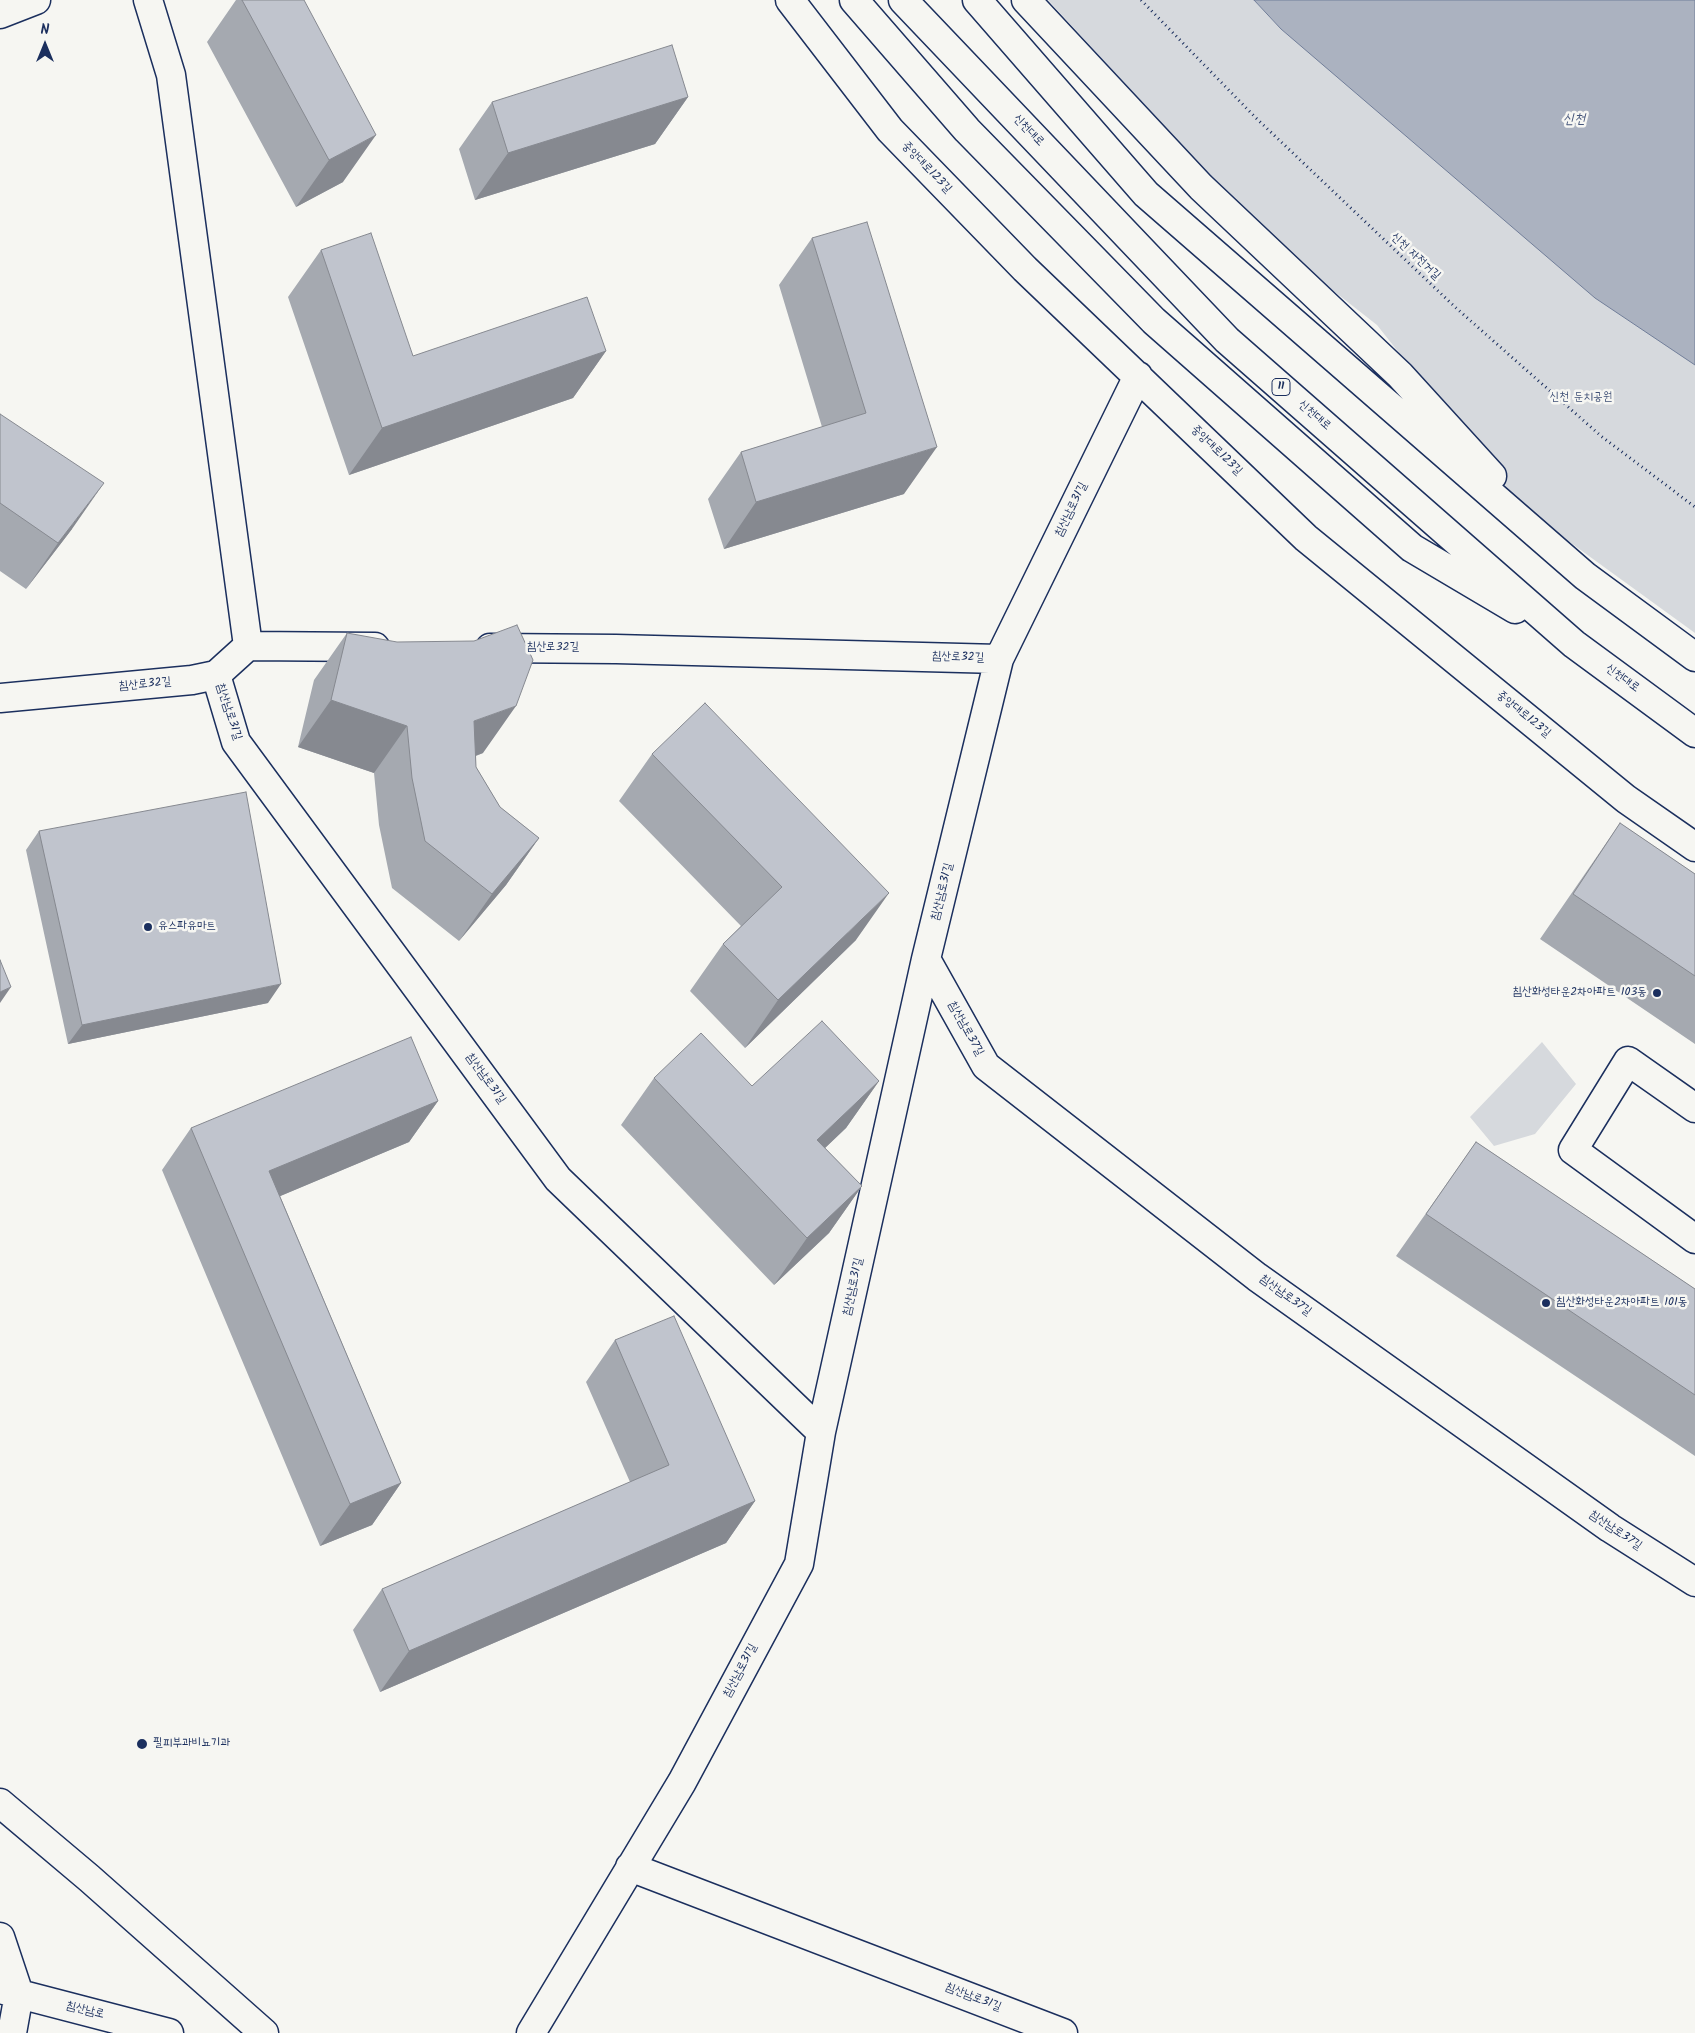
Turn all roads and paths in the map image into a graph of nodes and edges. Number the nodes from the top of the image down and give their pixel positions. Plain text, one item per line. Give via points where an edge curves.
1 (36, 0) edge
2 (148, 0) edge
3 (790, 0) edge
4 (854, 0) edge
5 (903, 0) edge
6 (977, 0) edge
7 (1026, 0) edge
8 (1141, 0) edge
9 (0, 14) edge
10 (1138, 376) junction
11 (1695, 507) edge
12 (1585, 576) junction
13 (1574, 644) junction
14 (248, 646) junction
15 (397, 647) edge
16 (467, 647) edge
17 (1695, 657) edge
18 (999, 659) junction
19 (216, 675) junction
20 (0, 698) edge
21 (1695, 733) edge
22 (1695, 847) edge
23 (926, 959) junction
24 (1695, 1108) edge
25 (1695, 1239) edge
26 (821, 1432) junction
27 (1695, 1582) edge
28 (0, 1803) edge
29 (630, 1867) junction
30 (0, 1937) edge
31 (10, 1992) edge
32 (12, 2033) edge
33 (169, 2033) edge
34 (264, 2033) edge
35 (531, 2033) edge
36 (1063, 2033) edge

1 - 9 main road
2 - 14 main road via 171,75
3 - 10 main road, 중앙대로123길 via 890,130 1025,269
4 - 13 main road via 967,130 1154,321 1412,548
5 - 13 main road, 신천대로 / 11 via 1227,340
6 - 12 main road via 1146,194
7 - 12 main road via 1201,187 1400,375
8 - 11 path, 신천 자전거길 via 1256,118 1456,307 1601,436
10 - 18 main road, 침산남로31길
10 - 22 main road, 중앙대로123길 via 1306,538 1626,799
12 - 17 main road
13 - 21 main road, 신천대로 / 11
14 - 15 main road
14 - 19 main road
16 - 18 main road, 침산로32길
18 - 23 main road, 침산남로31길
19 - 20 main road, 침산로32길
19 - 26 main road, 침산남로31길 via 236,742 558,1179
23 - 26 main road, 침산남로31길
23 - 27 main road, 침산남로37길 via 986,1066 1258,1277 1610,1528
24 - 25 main road via 1628,1062 1573,1150
26 - 29 main road, 침산남로31길 via 799,1564 682,1782
28 - 34 main road
29 - 35 main road, 침산남로31길
29 - 36 main road, 침산남로31길
30 - 31 main road
31 - 32 main road
31 - 33 main road, 침산남로

